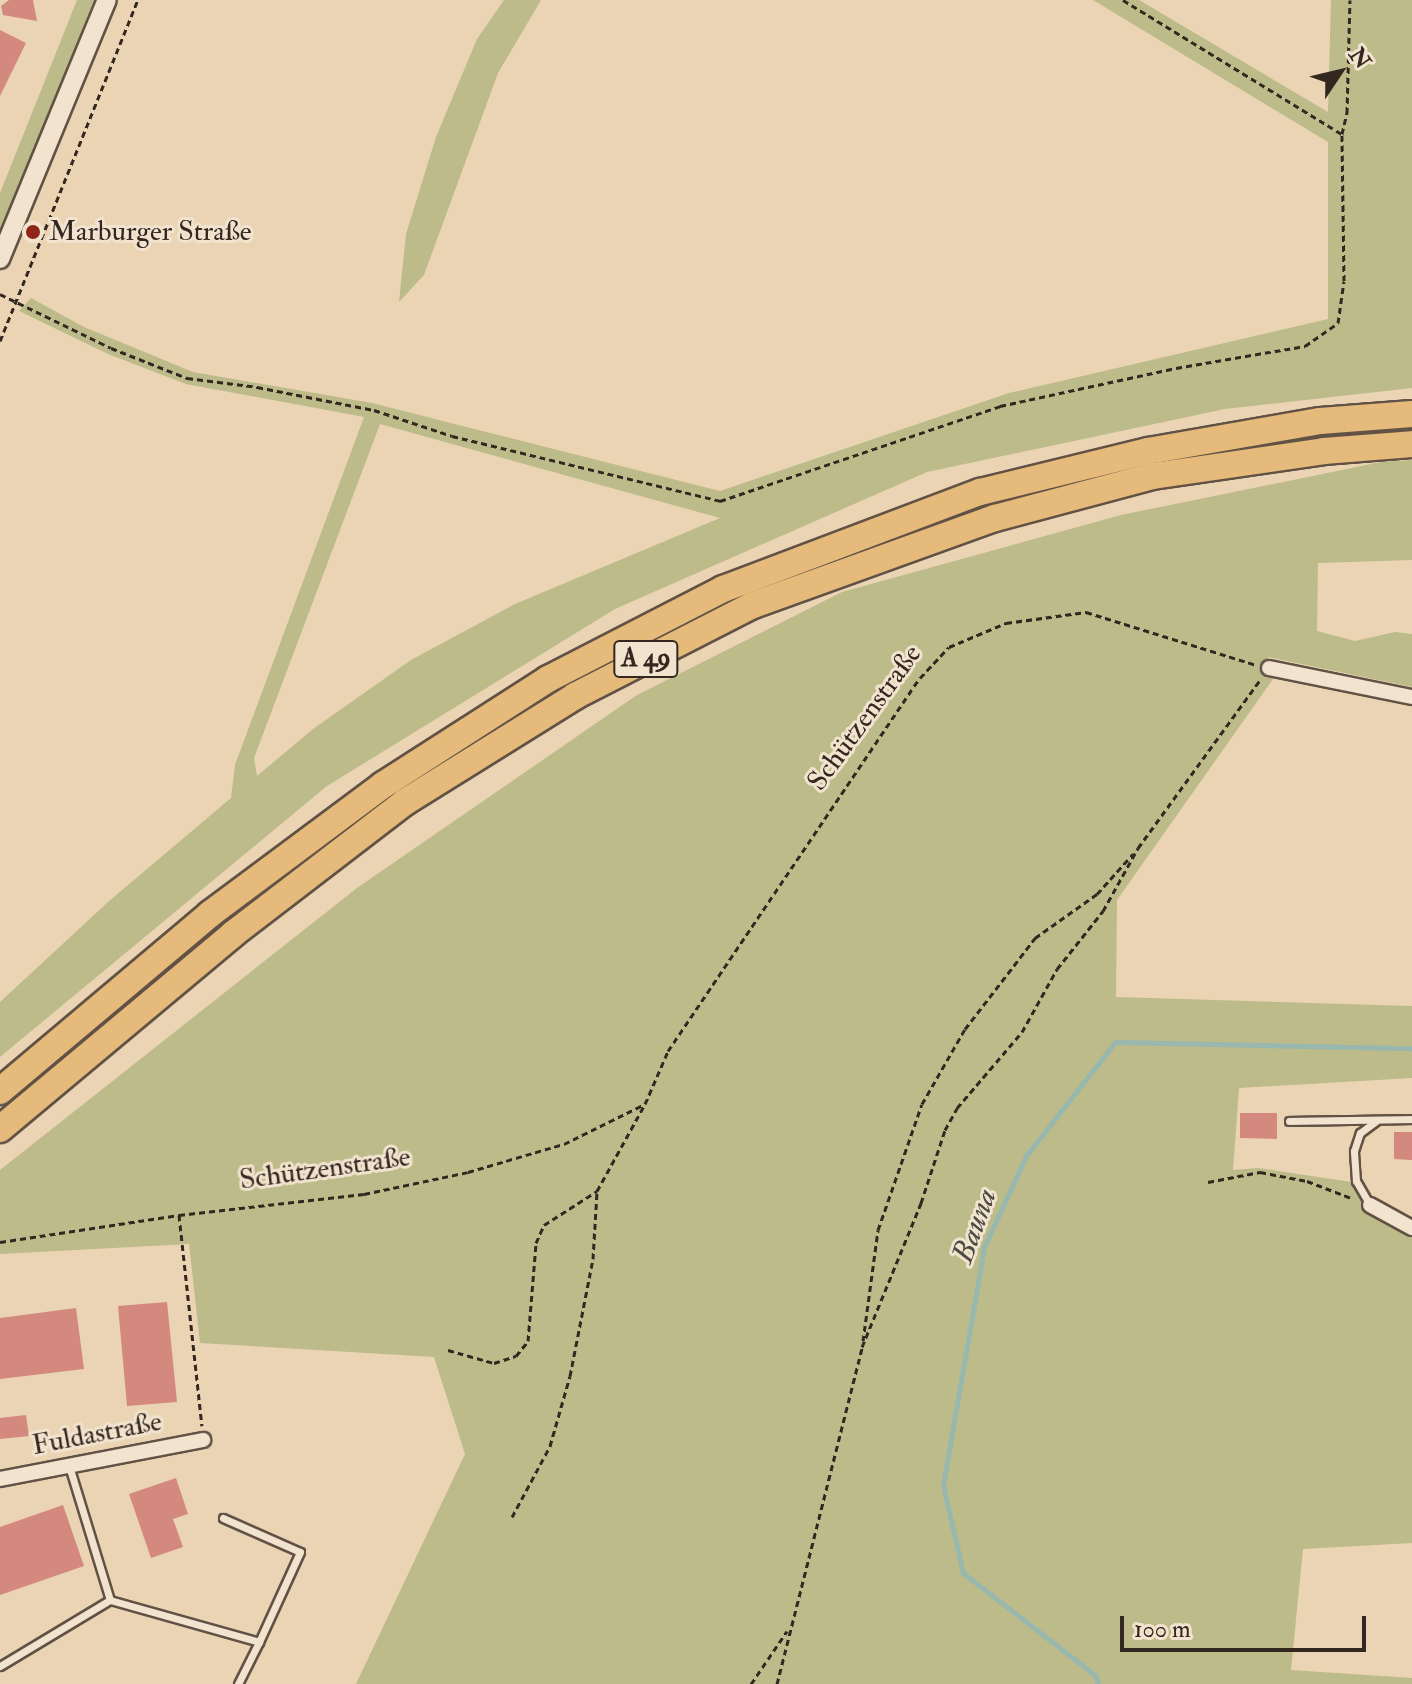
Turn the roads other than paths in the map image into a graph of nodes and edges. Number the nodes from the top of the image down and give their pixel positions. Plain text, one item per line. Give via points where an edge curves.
1 (107, 0) edge
2 (0, 259) edge
3 (1412, 414) edge
4 (1412, 444) edge
5 (1269, 668) road end
6 (1412, 697) edge
7 (0, 1091) edge
8 (1412, 1119) edge
9 (1378, 1120) junction
10 (1289, 1121) dead end
11 (0, 1129) edge
12 (1370, 1205) joint
13 (1412, 1228) edge
14 (203, 1440) road end
15 (69, 1466) junction
16 (0, 1479) edge
17 (223, 1518) dead end
18 (110, 1600) junction
19 (259, 1642) junction
20 (0, 1666) edge
21 (238, 1684) edge

1 - 2 street
3 - 7 highway, A 49 via 1320,421 1148,451 980,492 723,589 548,679 383,785 210,914
4 - 11 highway, A 49 via 1153,476 995,518 753,605 575,696 405,802 233,934
5 - 6 street
8 - 9 lane
9 - 10 lane
9 - 12 lane via 1360,1133 1354,1151 1356,1181
12 - 13 street
14 - 15 street, Fuldastraße
15 - 16 street, Fuldastraße
15 - 18 lane
17 - 19 lane via 300,1552
18 - 19 lane
18 - 20 lane
19 - 21 lane

